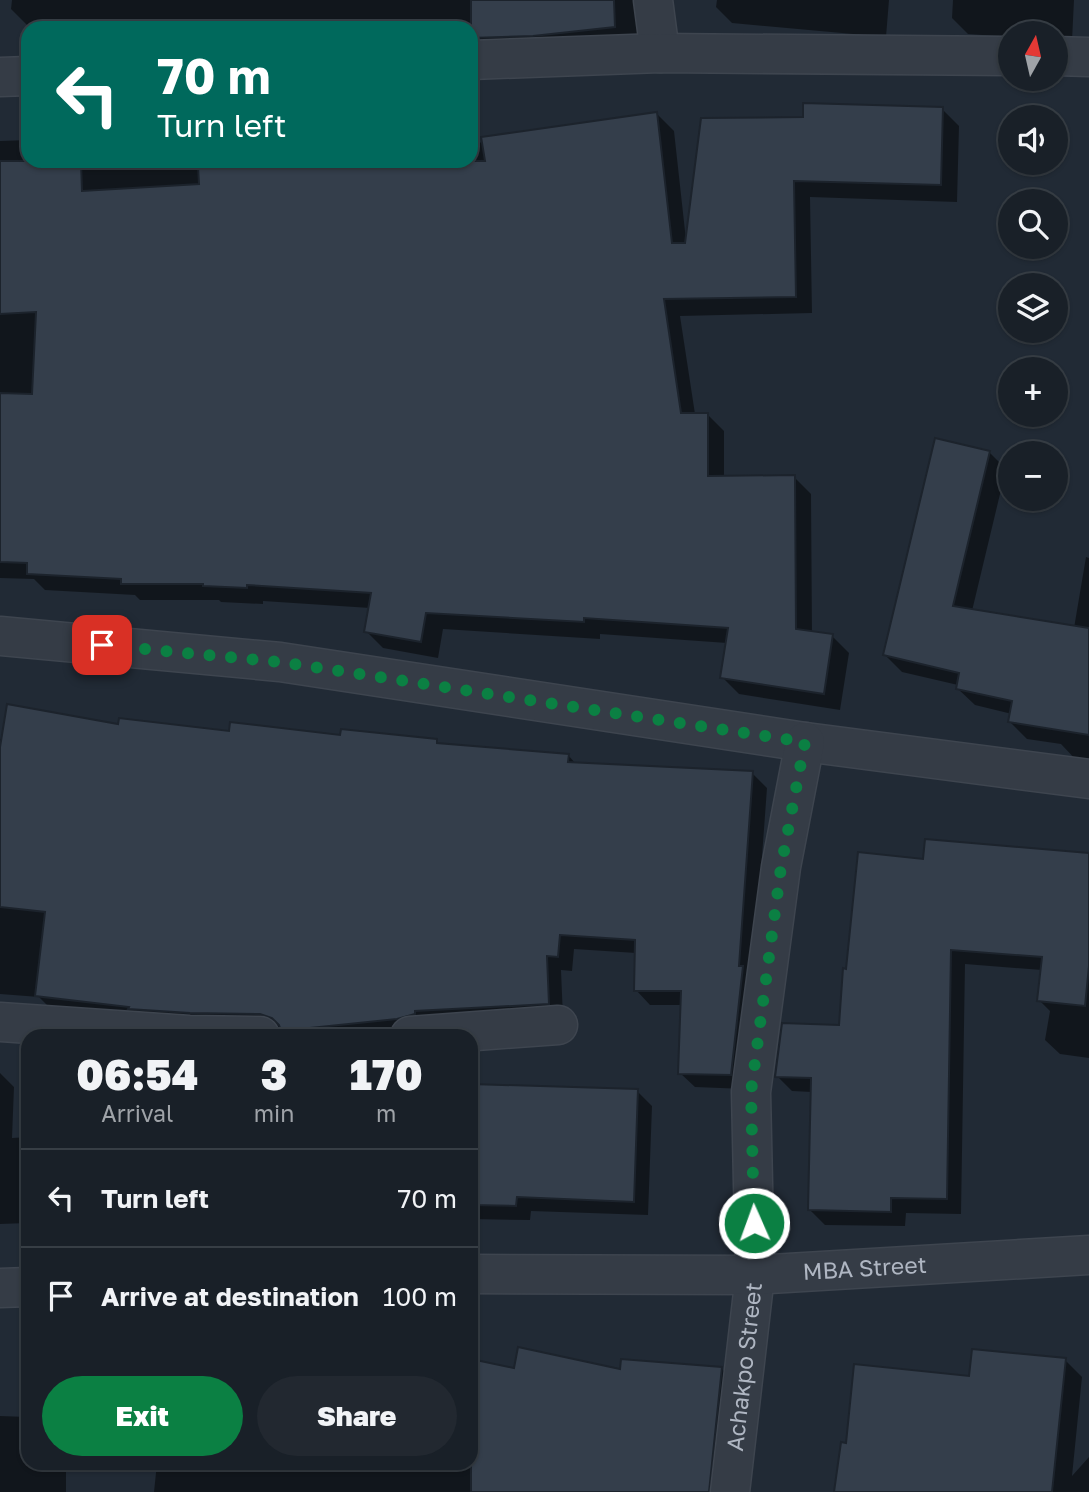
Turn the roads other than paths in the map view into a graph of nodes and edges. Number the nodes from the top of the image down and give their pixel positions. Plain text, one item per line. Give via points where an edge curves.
1 (653, 0) edge
2 (660, 53) junction
3 (998, 56) edge
4 (1068, 56) edge
5 (1089, 57) edge
6 (478, 60) edge
7 (21, 76) edge
8 (0, 77) edge
9 (0, 636) edge
10 (805, 742) junction
11 (1089, 779) edge
12 (0, 1022) edge
13 (558, 1025) dead end
14 (102, 1029) edge
15 (478, 1031) edge
16 (1089, 1255) edge
17 (478, 1274) edge
18 (755, 1275) junction
19 (21, 1287) edge
20 (0, 1288) edge
21 (730, 1492) edge

1 - 2 street
2 - 3 street
2 - 6 street
4 - 5 street
7 - 8 street
9 - 10 street via 280,662
10 - 11 street
10 - 18 street, Achakpo Street via 781,867 751,1092
12 - 14 street
13 - 15 street
16 - 18 street, MBA Street
17 - 18 street, MBA Street
18 - 21 street, Achakpo Street
19 - 20 street

